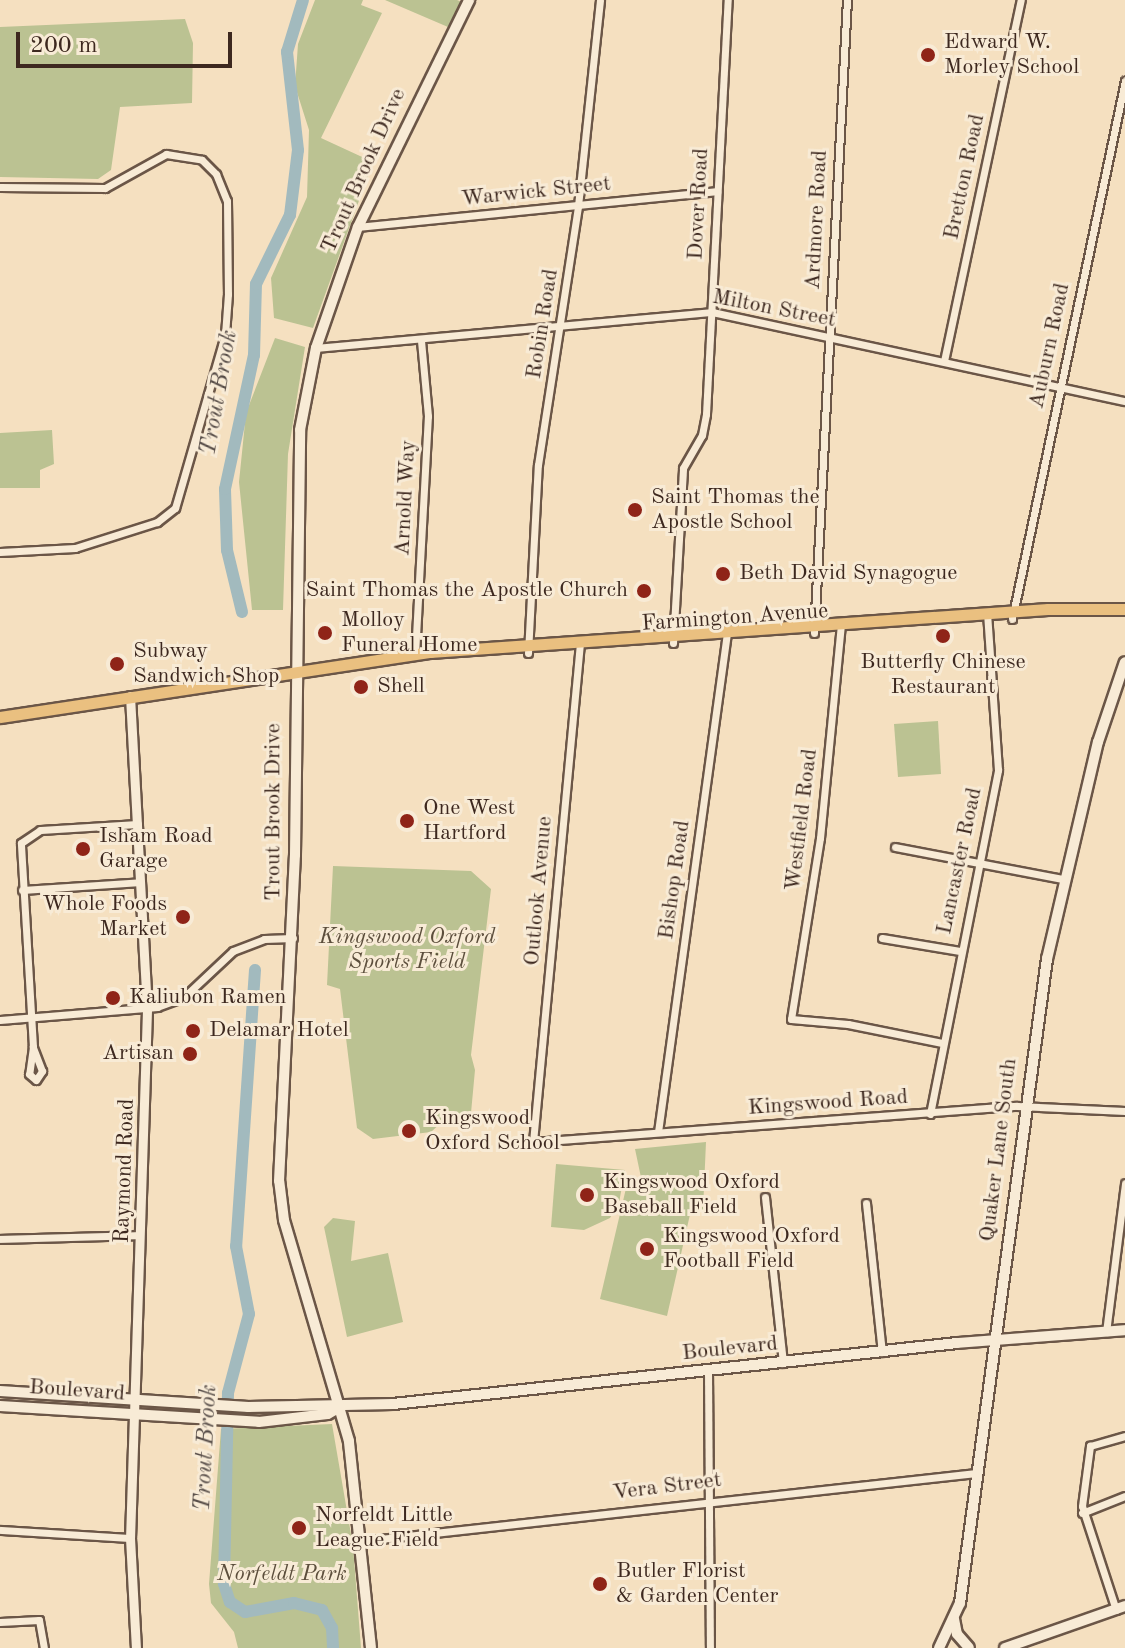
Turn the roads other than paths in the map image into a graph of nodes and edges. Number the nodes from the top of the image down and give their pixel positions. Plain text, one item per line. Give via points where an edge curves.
1 (469, 0) edge
2 (600, 0) edge
3 (728, 0) edge
4 (847, 0) edge
5 (1021, 0) edge
6 (1125, 81) edge
7 (0, 187) edge
8 (717, 191) junction
9 (578, 206) junction
10 (358, 227) junction
11 (712, 312) junction
12 (561, 327) junction
13 (829, 338) junction
14 (421, 341) junction
15 (316, 348) junction
16 (944, 361) junction
17 (1060, 388) junction
18 (1125, 401) edge
19 (0, 552) edge
20 (1125, 609) edge
21 (1013, 616) junction
22 (987, 618) junction
23 (841, 628) junction
24 (814, 629) junction
25 (727, 636) junction
26 (673, 640) junction
27 (580, 646) junction
28 (528, 650) junction
29 (415, 658) junction
30 (1125, 662) edge
31 (295, 670) junction
32 (130, 696) junction
33 (0, 717) edge
34 (138, 824) junction
35 (895, 847) dead end
36 (978, 864) junction
37 (1063, 879) junction
38 (141, 882) junction
39 (22, 890) junction
40 (293, 938) junction
41 (882, 938) dead end
42 (960, 951) junction
43 (147, 1010) junction
44 (31, 1018) junction
45 (0, 1020) edge
46 (942, 1043) junction
47 (33, 1047) dead end
48 (1025, 1105) junction
49 (1125, 1111) edge
50 (930, 1114) junction
51 (658, 1132) junction
52 (533, 1142) joint
53 (1125, 1183) edge
54 (765, 1197) dead end
55 (866, 1203) dead end
56 (140, 1235) junction
57 (0, 1239) edge
58 (1125, 1330) edge
59 (1106, 1332) junction
60 (994, 1339) junction
61 (882, 1352) junction
62 (783, 1363) junction
63 (708, 1371) junction
64 (0, 1391) edge
65 (14, 1392) junction
66 (134, 1400) junction
67 (0, 1406) edge
68 (13, 1407) junction
69 (254, 1407) junction
70 (340, 1407) junction
71 (134, 1414) junction
72 (260, 1421) junction
73 (1125, 1436) edge
74 (976, 1473) junction
75 (1125, 1496) edge
76 (708, 1500) junction
77 (1082, 1513) junction
78 (0, 1530) edge
79 (130, 1538) junction
80 (362, 1541) junction
81 (1121, 1608) edge
82 (954, 1619) junction
83 (0, 1622) edge
84 (44, 1648) edge
85 (136, 1648) edge
86 (371, 1648) edge
87 (710, 1648) edge
88 (939, 1648) edge
89 (969, 1648) edge
90 (1005, 1648) edge

1 - 10 main road, Trout Brook Drive
2 - 9 street, Robin Road
3 - 8 street, Dover Road
4 - 13 street, Ardmore Road
5 - 16 street, Bretton Road
6 - 17 street, Auburn Road
7 - 19 street via 105,188 166,154 202,160 221,181 227,201 228,294 225,335 175,508 157,522 75,548
8 - 9 street, Warwick Street
8 - 11 street, Dover Road
9 - 10 street, Warwick Street
9 - 12 street, Robin Road
10 - 15 main road, Trout Brook Drive
11 - 12 street, Milton Street
11 - 13 street, Milton Street
11 - 26 street, Dover Road via 705,429 683,468
12 - 14 street, Milton Street
12 - 28 street, Robin Road via 538,465
13 - 16 street, Milton Street
13 - 24 street, Ardmore Road
14 - 15 street, Milton Street
14 - 29 street, Arnold Way via 428,416
15 - 31 main road, Trout Brook Drive via 300,430
16 - 17 street, Milton Street
17 - 18 street, Milton Street
17 - 21 street, Auburn Road
20 - 21 main road, Farmington Avenue
21 - 22 main road, Farmington Avenue
22 - 23 main road, Farmington Avenue
22 - 36 street, Lancaster Road via 998,770
23 - 24 main road, Farmington Avenue
23 - 46 street, Westfield Road via 820,838 791,1019 848,1024
24 - 25 main road, Farmington Avenue
25 - 26 main road, Farmington Avenue
25 - 51 street, Bishop Road
26 - 27 main road, Farmington Avenue
27 - 28 main road, Farmington Avenue
27 - 52 street, Outlook Avenue
28 - 29 main road, Farmington Avenue
29 - 31 main road, Farmington Avenue
30 - 37 main road, Quaker Lane South
31 - 32 main road, Farmington Avenue
31 - 40 main road, Trout Brook Drive
32 - 33 main road, Farmington Avenue
32 - 34 street, Raymond Road
34 - 38 street, Raymond Road
34 - 39 street via 29,833 20,848
35 - 36 street
36 - 37 street
36 - 42 street, Lancaster Road
37 - 48 main road, Quaker Lane South
38 - 39 street
38 - 43 street, Raymond Road
39 - 44 street
40 - 43 street via 244,946 184,997
40 - 70 main road, Trout Brook Drive via 278,1158 280,1201
41 - 42 street
42 - 46 street, Lancaster Road
43 - 44 street
43 - 56 street, Raymond Road
44 - 45 street
44 - 47 street
46 - 50 street, Lancaster Road
48 - 49 street, Kingswood Road
48 - 50 street, Kingswood Road
48 - 60 main road, Quaker Lane South
50 - 51 street, Kingswood Road
51 - 52 street, Kingswood Road
53 - 59 street
54 - 62 street
55 - 61 street
56 - 57 street
56 - 66 street, Raymond Road
58 - 59 main road, Boulevard
59 - 60 main road, Boulevard
60 - 61 main road, Boulevard
60 - 74 main road, Quaker Lane South
61 - 62 main road, Boulevard
62 - 63 main road, Boulevard
63 - 70 main road, Boulevard
63 - 76 street
64 - 65 main road, Boulevard
65 - 66 main road, Boulevard
65 - 68 main road
66 - 69 main road, Boulevard
66 - 71 street, Raymond Road
67 - 68 main road, Boulevard
68 - 71 main road, Boulevard
69 - 70 main road, Boulevard
69 - 72 main road
70 - 72 main road, Boulevard via 328,1414
70 - 80 main road, Trout Brook Drive
71 - 72 main road, Boulevard
71 - 79 street, Raymond Road
73 - 77 street via 1090,1446
74 - 76 street, Vera Street
74 - 82 main road, Quaker Lane South
75 - 77 street
76 - 80 street, Vera Street
76 - 87 street
77 - 81 street
78 - 79 street
79 - 85 street, Raymond Road
80 - 86 main road, Trout Brook Drive
81 - 90 main road
82 - 88 main road, Quaker Lane South
82 - 89 main road
83 - 84 street via 39,1620

